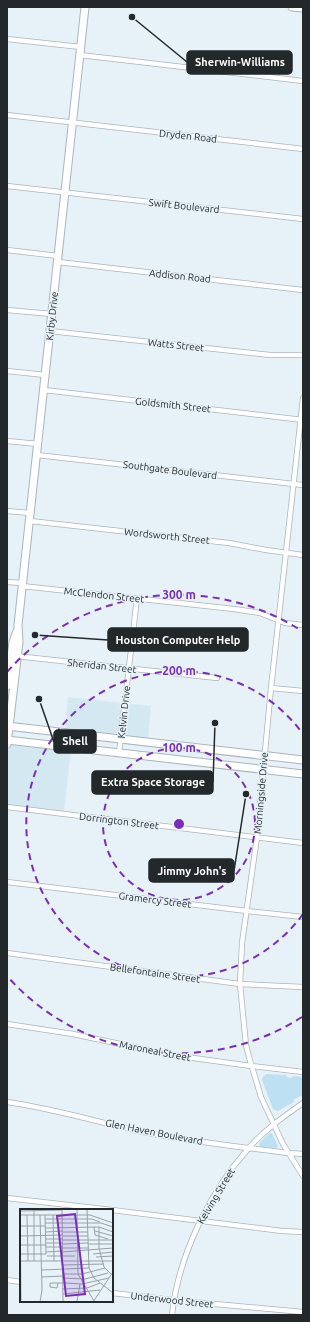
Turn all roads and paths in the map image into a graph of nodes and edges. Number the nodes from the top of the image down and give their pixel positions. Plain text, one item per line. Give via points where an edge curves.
1 (85, 7) edge
2 (292, 7) edge
3 (303, 8) edge
4 (7, 39) edge
5 (80, 51) junction
6 (303, 81) edge
7 (7, 115) edge
8 (73, 122) junction
9 (303, 149) edge
10 (7, 186) edge
11 (65, 193) junction
12 (303, 219) edge
13 (7, 250) edge
14 (58, 259) junction
15 (303, 290) edge
16 (7, 310) edge
17 (52, 314) junction
18 (50, 331) junction
19 (303, 355) edge
20 (7, 371) edge
21 (45, 376) junction
22 (44, 390) junction
23 (303, 398) edge
24 (302, 419) edge
25 (7, 441) edge
26 (38, 444) junction
27 (37, 455) junction
28 (294, 484) junction
29 (303, 486) edge
30 (7, 510) edge
31 (30, 513) junction
32 (30, 521) junction
33 (286, 553) junction
34 (303, 555) edge
35 (7, 582) edge
36 (23, 585) junction
37 (137, 598) junction
38 (279, 620) junction
39 (303, 625) edge
40 (15, 656) junction
41 (128, 668) junction
42 (217, 678) dead end
43 (7, 686) edge
44 (271, 688) junction
45 (303, 691) edge
46 (8, 726) edge
47 (121, 739) junction
48 (7, 740) edge
49 (7, 744) edge
50 (119, 753) junction
51 (264, 756) junction
52 (303, 760) edge
53 (263, 770) junction
54 (303, 774) edge
55 (7, 807) edge
56 (257, 837) junction
57 (303, 843) edge
58 (7, 882) edge
59 (247, 911) junction
60 (303, 917) edge
61 (7, 953) edge
62 (240, 984) junction
63 (303, 987) edge
64 (7, 1024) edge
65 (251, 1066) junction
66 (303, 1072) edge
67 (7, 1102) edge
68 (303, 1103) edge
69 (273, 1124) junction
70 (247, 1149) junction
71 (288, 1153) junction
72 (303, 1154) edge
73 (303, 1176) edge
74 (7, 1198) edge
75 (103, 1209) edge
76 (113, 1210) edge
77 (200, 1220) junction
78 (303, 1232) edge
79 (7, 1280) edge
80 (20, 1282) edge
81 (113, 1293) edge
82 (174, 1300) junction
83 (303, 1312) edge
84 (172, 1315) edge

1 - 5 main road, Kirby Drive
2 - 3 main road
4 - 5 street
5 - 6 street
5 - 8 main road, Kirby Drive
7 - 8 street, Dryden Road
8 - 9 street, Dryden Road
8 - 11 main road, Kirby Drive
10 - 11 street, Swift Boulevard
11 - 12 street, Swift Boulevard
11 - 14 main road, Kirby Drive
13 - 14 street, Addison Road
14 - 15 street, Addison Road
14 - 17 main road, Kirby Drive
16 - 17 street
17 - 18 main road, Kirby Drive
18 - 19 street, Watts Street via 270,355
18 - 21 main road, Kirby Drive
20 - 21 street
21 - 22 main road, Kirby Drive
22 - 24 street, Goldsmith Street
22 - 26 main road, Kirby Drive
23 - 24 street, Morningside Drive
24 - 28 street, Morningside Drive
25 - 26 street
26 - 27 main road, Kirby Drive
27 - 28 street, Southgate Boulevard
27 - 31 main road, Kirby Drive
28 - 29 street, Southgate Boulevard
28 - 33 street, Morningside Drive
30 - 31 street
31 - 32 main road, Kirby Drive
32 - 33 street, Wordsworth Street via 230,543
32 - 36 main road, Kirby Drive
33 - 34 street, Wordsworth Street
33 - 38 street, Morningside Drive
35 - 36 street, McClendon Street
36 - 37 street, McClendon Street
36 - 40 main road, Kirby Drive via 13,642
37 - 38 street, McClendon Street via 260,612
37 - 41 street, Kelvin Drive
38 - 39 street, McClendon Street
38 - 44 street, Morningside Drive
40 - 41 street, Sheridan Street
40 - 43 main road, Kirby Drive
40 - 46 main road, Kirby Drive
41 - 42 street, Sheridan Street
41 - 47 street, Kelvin Drive
44 - 45 street
44 - 51 street, Morningside Drive
46 - 47 main road
46 - 48 main road, Kirby Drive
47 - 50 street, Kelvin Drive
47 - 51 main road
48 - 49 main road, Kirby Drive
48 - 50 main road
50 - 53 main road
51 - 52 main road
51 - 53 street, Morningside Drive
53 - 54 main road
53 - 56 street, Morningside Drive
55 - 56 street, Dorrington Street
56 - 57 street, Dorrington Street
56 - 59 street, Morningside Drive
58 - 59 street, Gramercy Street
59 - 60 street, Gramercy Street
59 - 62 street, Morningside Drive
61 - 62 street, Bellefontaine Street
62 - 63 street, Bellefontaine Street
62 - 65 street, Morningside Drive via 246,1045
64 - 65 street, Maroneal Street via 73,1034 172,1055
65 - 66 street, Maroneal Street
65 - 69 street, Morningside Drive
67 - 70 street, Glen Haven Boulevard via 138,1131
68 - 69 street, Kelving Street
69 - 70 street, Kelving Street
69 - 71 street, Morningside Drive
70 - 71 street, Glen Haven Boulevard
70 - 77 street, Kelving Street
71 - 72 street, Glen Haven Boulevard
71 - 73 street, Morningside Drive
74 - 75 street
76 - 77 street
77 - 78 street
77 - 82 street, Kelving Street via 186,1256
79 - 80 street
81 - 82 street, Underwood Street
82 - 83 street, Underwood Street
82 - 84 street, Kelving Street

